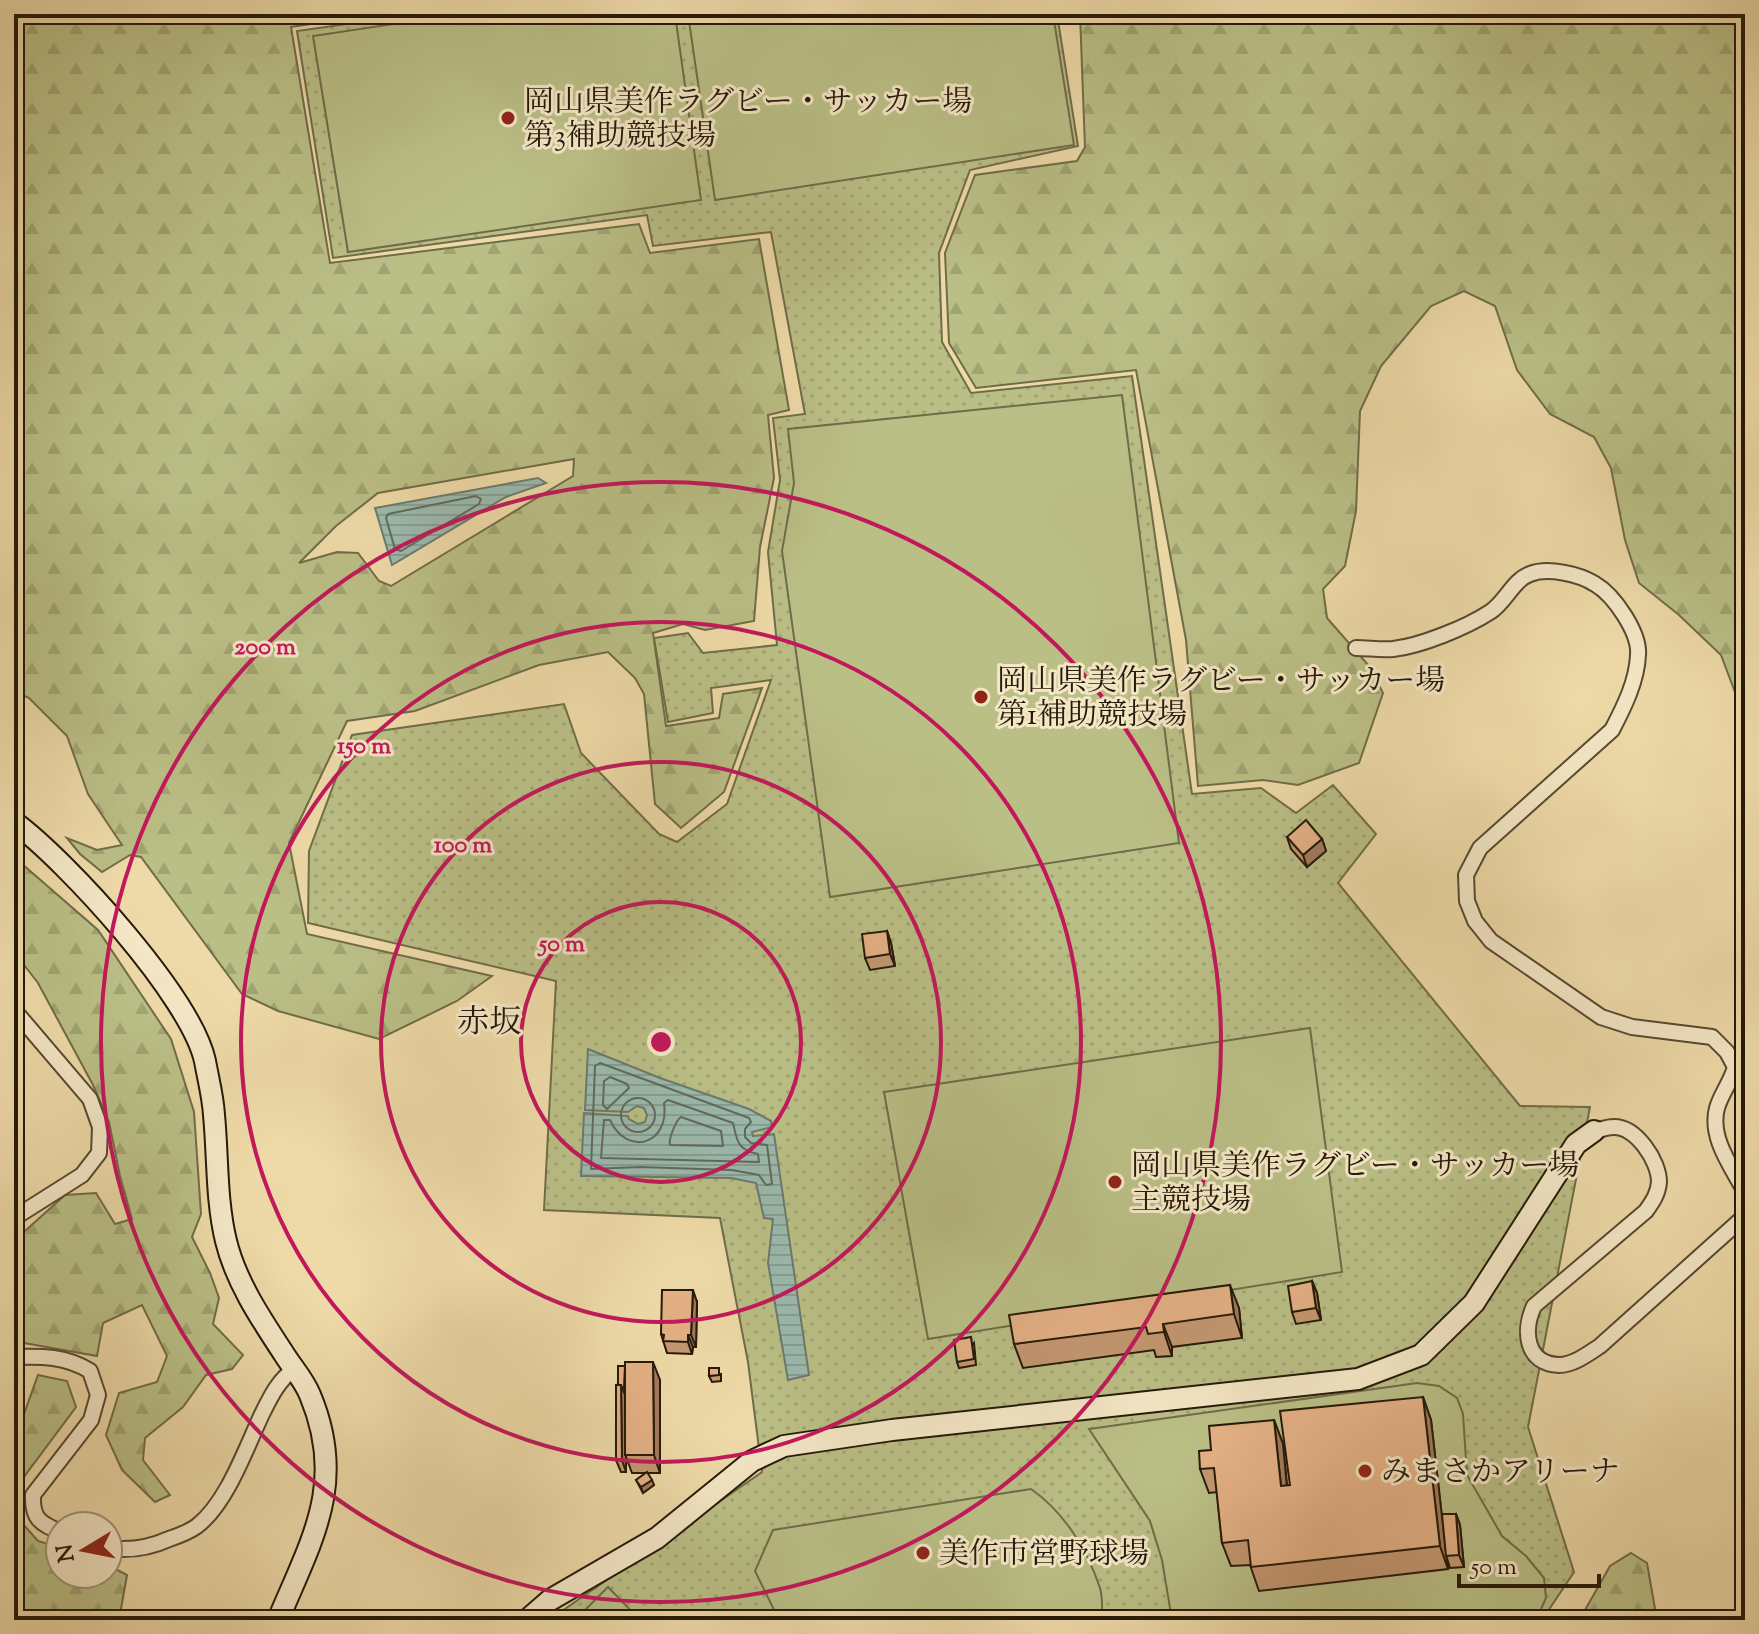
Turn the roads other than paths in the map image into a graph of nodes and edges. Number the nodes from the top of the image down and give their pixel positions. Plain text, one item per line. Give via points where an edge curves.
1 (1356, 648) dead end
2 (14, 822) edge
3 (14, 1010) edge
4 (1594, 1131) joint
5 (1745, 1192) edge
6 (1745, 1216) edge
7 (14, 1218) edge
8 (14, 1357) edge
9 (294, 1369) junction
10 (44, 1524) edge
11 (124, 1551) edge
12 (278, 1620) edge
13 (527, 1620) edge

1 - 5 street via 1393,649 1425,642 1492,611 1530,573 1575,575 1597,584 1626,616 1639,654 1626,704 1612,730 1480,848 1466,875 1467,901 1491,941 1601,1017 1632,1027 1712,1037 1727,1052 1735,1067 1717,1107 1715,1129
2 - 9 street via 68,869 180,1005 204,1056 226,1242 244,1290
3 - 7 street via 90,1099 100,1127 99,1153 82,1175
4 - 6 street via 1615,1126 1633,1133 1655,1162 1657,1197 1534,1306 1526,1335 1545,1362 1561,1365 1600,1346
4 - 13 street via 1576,1144 1474,1303 1421,1355 1358,1379 784,1446 752,1461 657,1538 550,1600
8 - 10 street via 75,1362 90,1371 98,1395 91,1420 33,1495 32,1510
9 - 11 street via 276,1387 207,1517 166,1541
9 - 12 street via 310,1393 325,1445 326,1492

